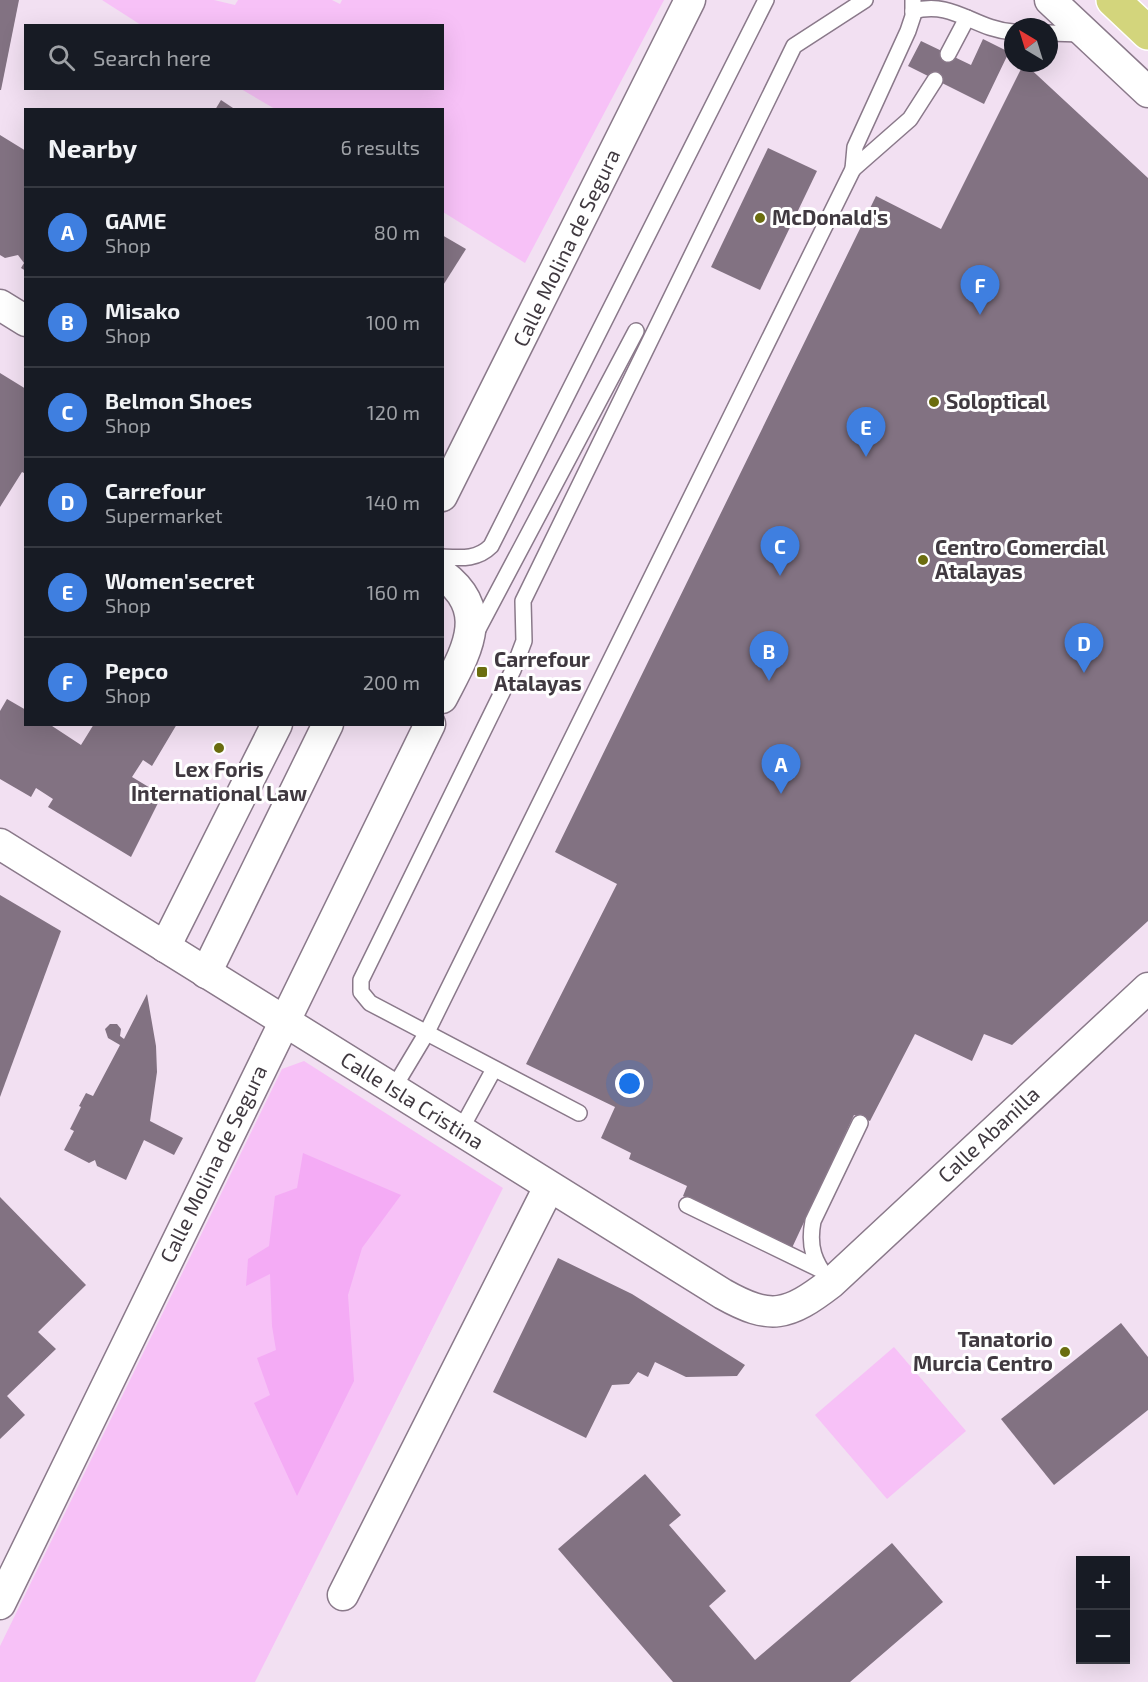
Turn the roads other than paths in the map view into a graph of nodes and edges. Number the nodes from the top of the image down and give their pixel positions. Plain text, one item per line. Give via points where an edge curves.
1 (690, 0) edge
2 (766, 0) edge
3 (865, 0) edge
4 (1050, 0) edge
5 (1113, 0) edge
6 (913, 6) edge
7 (967, 18) junction
8 (1004, 31) edge
9 (1058, 33) edge
10 (1148, 33) edge
11 (1086, 34) junction
12 (948, 54) dead end
13 (935, 80) dead end
14 (1148, 92) edge
15 (853, 169) junction
16 (0, 305) edge
17 (24, 320) edge
18 (636, 331) dead end
19 (444, 492) edge
20 (444, 557) edge
21 (444, 576) edge
22 (460, 662) junction
23 (444, 694) edge
24 (276, 726) edge
25 (327, 726) edge
26 (429, 726) edge
27 (0, 844) edge
28 (165, 947) junction
29 (206, 973) junction
30 (1148, 988) edge
31 (283, 1021) junction
32 (426, 1034) junction
33 (494, 1069) junction
34 (393, 1089) junction
35 (579, 1113) dead end
36 (860, 1123) dead end
37 (460, 1131) junction
38 (549, 1187) junction
39 (687, 1205) dead end
40 (825, 1276) junction
41 (343, 1595) dead end
42 (0, 1604) edge

1 - 19 street, Calle Molina de Segura
2 - 20 lane via 491,546 470,558
3 - 32 lane via 794,46 523,601 524,641 513,670 361,980 361,993 370,1003
4 - 11 street
5 - 10 main road
6 - 7 lane via 934,6
6 - 15 lane via 908,31 855,147
7 - 8 lane
7 - 12 lane
9 - 11 lane
11 - 14 street
13 - 15 lane via 910,119
15 - 32 lane
16 - 17 street
18 - 22 lane
21 - 22 street via 458,589 470,610 470,638
22 - 23 street
24 - 28 street
25 - 29 street
26 - 31 street, Calle Molina de Segura
27 - 28 street, Calle Isla Cristina
28 - 29 street, Calle Isla Cristina
29 - 31 street, Calle Isla Cristina
30 - 40 street, Calle Abanilla
31 - 34 street, Calle Isla Cristina
31 - 42 street, Calle Molina de Segura
32 - 33 lane
32 - 34 lane
33 - 35 lane
33 - 37 lane
34 - 37 street, Calle Isla Cristina
36 - 40 lane via 813,1221 809,1238 812,1255
37 - 38 street, Calle Isla Cristina
38 - 40 street, Calle Isla Cristina via 750,1308 780,1313 795,1308
38 - 41 street
39 - 40 lane

